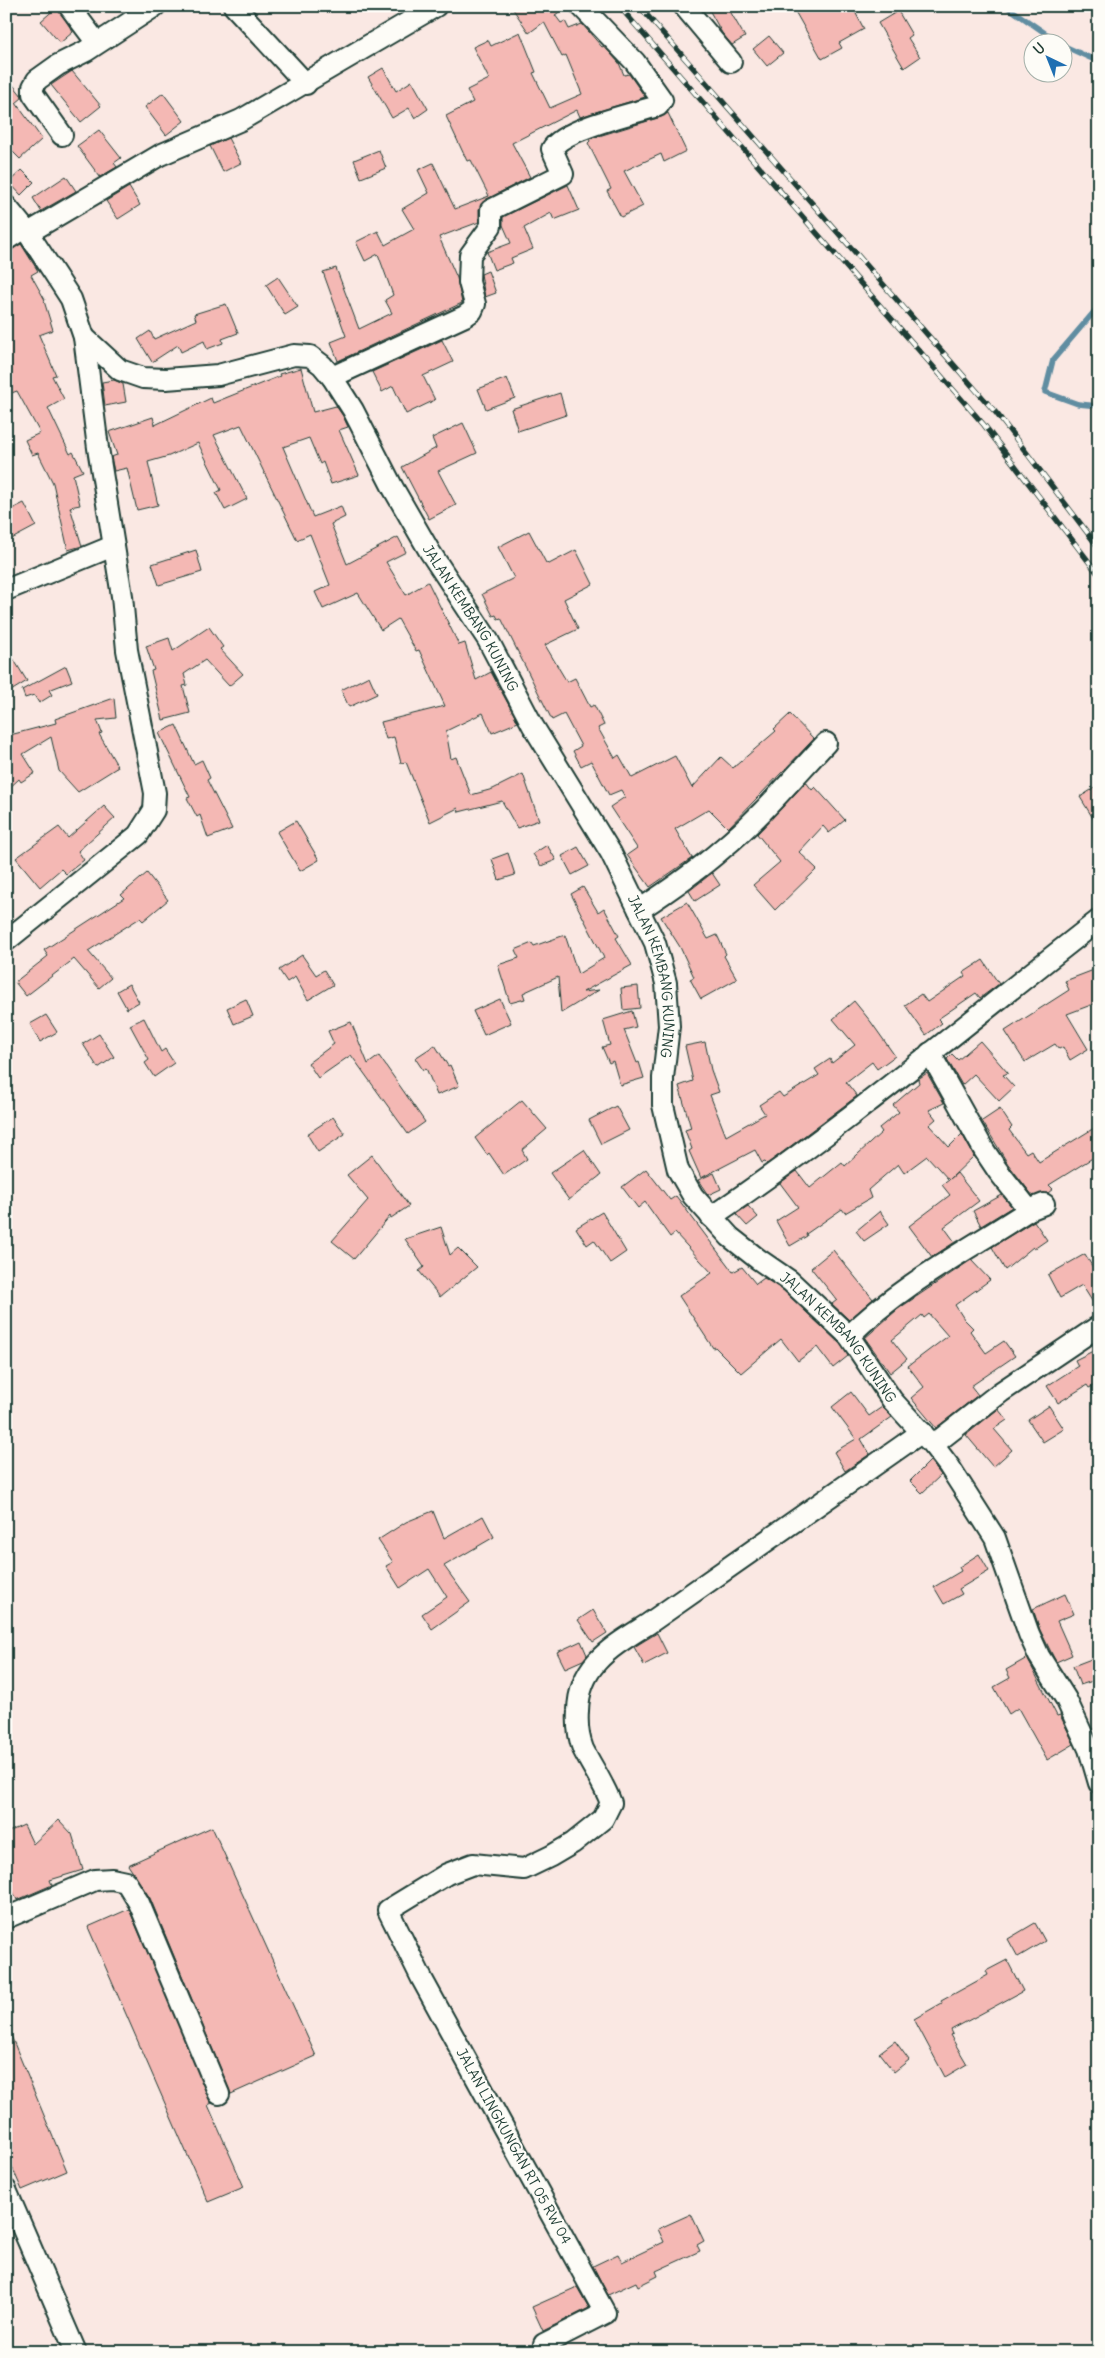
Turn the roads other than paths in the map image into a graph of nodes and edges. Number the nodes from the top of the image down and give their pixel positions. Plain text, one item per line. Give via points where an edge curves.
1 (69, 6) edge
2 (155, 6) edge
3 (234, 6) edge
4 (436, 6) edge
5 (581, 6) edge
6 (684, 6) edge
7 (97, 43) junction
8 (731, 62) dead end
9 (306, 84) junction
10 (62, 135) dead end
11 (6, 206) edge
12 (26, 231) junction
13 (6, 240) edge
14 (84, 337) junction
15 (332, 377) junction
16 (113, 546) junction
17 (6, 590) edge
18 (826, 743) dead end
19 (639, 910) junction
20 (1099, 920) edge
21 (6, 940) edge
22 (930, 1053) junction
23 (711, 1217) junction
24 (1099, 1326) edge
25 (848, 1336) junction
26 (927, 1438) junction
27 (1099, 1783) edge
28 (6, 1918) edge
29 (219, 2094) dead end
30 (6, 2190) edge
31 (76, 2352) edge
32 (548, 2352) edge

1 - 7 street
2 - 7 street
3 - 9 street
4 - 9 street
5 - 15 street via 635,62 662,100 658,106 573,132 560,140 552,149 563,174 491,210 491,226 470,255 469,282 475,304 472,311
6 - 8 street
7 - 10 street via 58,65 37,80 33,87 33,94
9 - 12 street via 241,120 160,155
11 - 12 street
12 - 13 street
12 - 14 street via 71,299
14 - 15 street, JALAN KEMBANG KUNING via 120,370 143,378 218,375 294,355 310,356
14 - 16 street
15 - 19 street, JALAN KEMBANG KUNING via 430,552 488,640 533,726 611,853
16 - 17 street
16 - 21 street via 132,677 154,793 154,810 138,835
18 - 19 street via 723,849
19 - 23 street, JALAN KEMBANG KUNING via 655,943 666,983 669,1026 662,1105 666,1126 678,1170 693,1196
20 - 22 street
22 - 23 street via 821,1139
22 - 25 street via 998,1171 1036,1207 892,1298
23 - 25 street, JALAN KEMBANG KUNING via 758,1260 802,1290
24 - 26 street
25 - 26 street, JALAN KEMBANG KUNING via 892,1400
26 - 27 street, JALAN KEMBANG KUNING via 995,1538 1029,1634 1073,1713
26 - 32 street, JALAN LINGKUNGAN RT 05 RW 04 via 614,1645 594,1664 578,1697 577,1730 611,1803 603,1819 573,1843 524,1869 473,1864 446,1874 388,1910 422,1980 605,2313 544,2344
28 - 29 street via 95,1880 126,1882 139,1903
30 - 31 street

